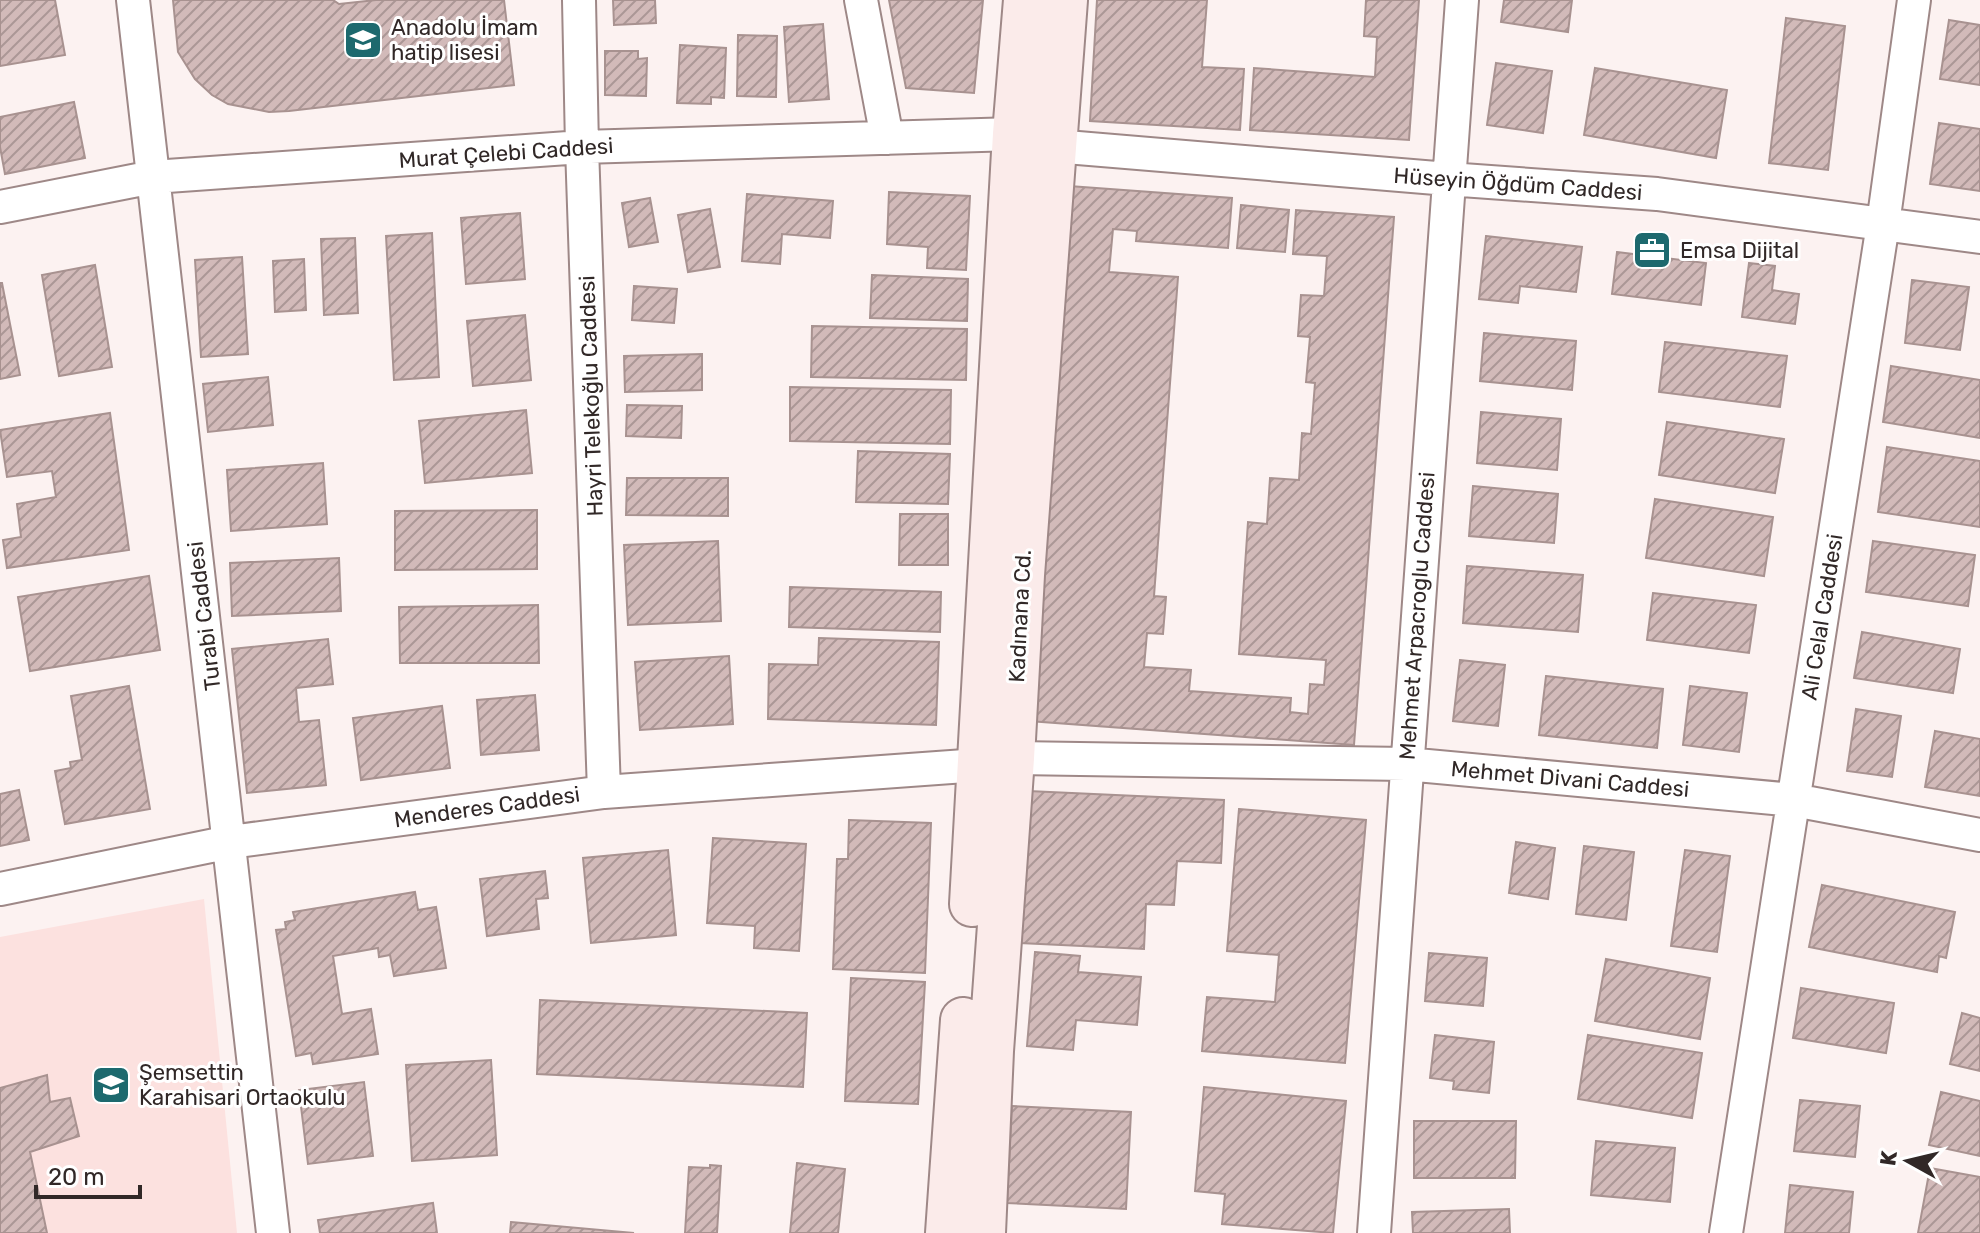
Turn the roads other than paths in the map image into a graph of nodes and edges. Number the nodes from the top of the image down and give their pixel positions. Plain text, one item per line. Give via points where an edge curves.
1 (133, 0) edge
2 (579, 0) edge
3 (861, 0) edge
4 (1026, 0) edge
5 (1065, 0) edge
6 (1462, 0) edge
7 (1914, 0) edge
8 (887, 138) junction
9 (1035, 140) junction
10 (582, 147) junction
11 (153, 177) junction
12 (1448, 179) junction
13 (0, 207) edge
14 (1883, 224) junction
15 (1980, 237) edge
16 (996, 761) junction
17 (1406, 764) junction
18 (604, 792) junction
19 (1794, 800) junction
20 (1980, 835) edge
21 (230, 842) junction
22 (0, 889) edge
23 (273, 1233) edge
24 (948, 1233) edge
25 (983, 1233) edge
26 (1374, 1233) edge
27 (1726, 1233) edge

1 - 11 street, Turabi Caddesi
2 - 10 street, Hayri Telekoğlu Caddesi
3 - 8 street
4 - 9 street, Kadınana Cd.
5 - 9 street, Kadınana Cd.
6 - 12 street, Mehmet Arpacroglu Caddesi
7 - 14 street, Ali Celal Caddesi
8 - 9 street, Murat Çelebi Caddesi
8 - 10 street, Murat Çelebi Caddesi
9 - 12 street, Hüseyin Öğdüm Caddesi
9 - 16 street, Kadınana Cd.
10 - 11 street, Murat Çelebi Caddesi
10 - 18 street, Hayri Telekoğlu Caddesi
11 - 13 street, Murat Çelebi Caddesi
11 - 21 street, Turabi Caddesi
12 - 14 street, Hüseyin Öğdüm Caddesi via 1657,194
12 - 17 street, Mehmet Arpacroglu Caddesi
14 - 15 street, Hüseyin Öğdüm Caddesi
14 - 19 street, Ali Celal Caddesi
16 - 17 street, Mehmet Divani Caddesi
16 - 18 street, Menderes Caddesi
16 - 24 street, Kadınana Cd. via 972,912
16 - 25 street, Kadınana Cd.
17 - 19 street, Mehmet Divani Caddesi
17 - 26 street, Mehmet Arpacroglu Caddesi
18 - 21 street, Menderes Caddesi
19 - 20 street, Mehmet Divani Caddesi
19 - 27 street, Ali Celal Caddesi
21 - 22 street, Menderes Caddesi
21 - 23 street, Turabi Caddesi

